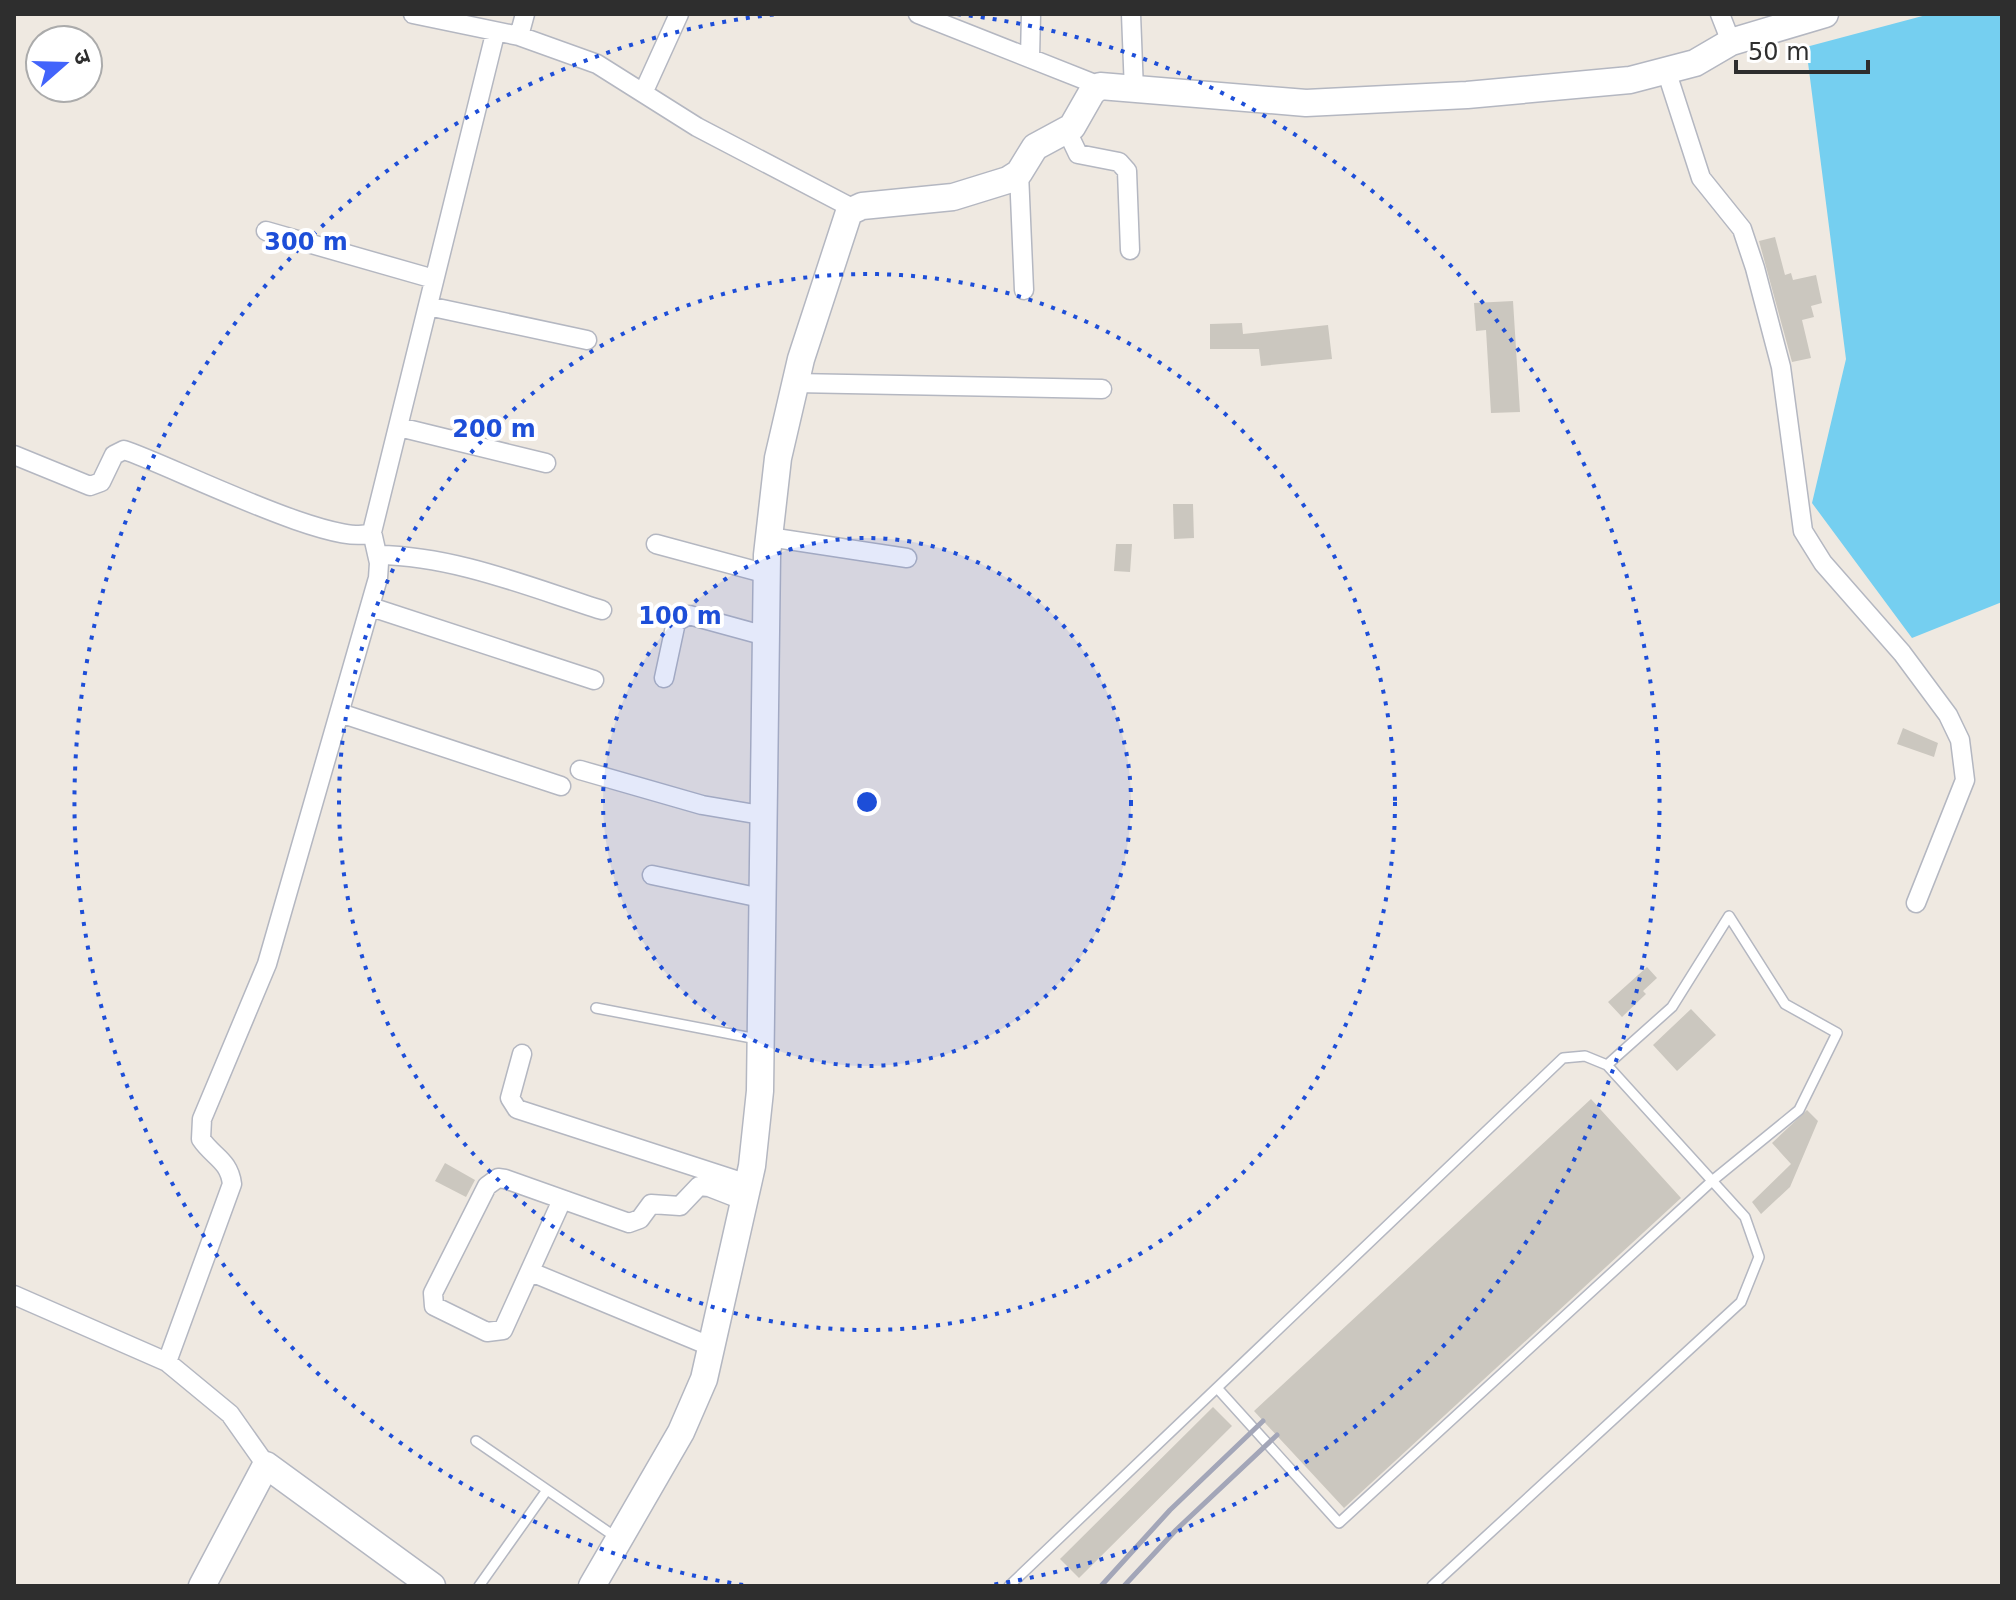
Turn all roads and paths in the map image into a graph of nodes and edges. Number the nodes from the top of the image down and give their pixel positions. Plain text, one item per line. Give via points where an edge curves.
1 (413, 14) edge
2 (525, 14) edge
3 (679, 14) edge
4 (918, 14) edge
5 (1031, 14) edge
6 (1131, 14) edge
7 (1720, 14) edge
8 (1825, 14) edge
9 (495, 34) junction
10 (519, 36) junction
11 (1731, 42) junction
12 (1030, 58) junction
13 (1666, 70) junction
14 (1100, 86) junction
15 (644, 91) junction
16 (1134, 91) junction
17 (1067, 131) junction
18 (1019, 173) junction
19 (854, 209) junction
20 (266, 231) dead end
21 (1130, 250) dead end
22 (434, 279) junction
23 (1024, 290) dead end
24 (428, 306) junction
25 (587, 340) dead end
26 (795, 383) junction
27 (1102, 389) dead end
28 (399, 427) junction
29 (14, 455) edge
30 (546, 463) dead end
31 (372, 532) junction
32 (769, 537) junction
33 (656, 544) dead end
34 (378, 555) junction
35 (907, 558) dead end
36 (767, 574) junction
37 (371, 607) junction
38 (602, 610) dead end
39 (766, 636) junction
40 (664, 678) dead end
41 (594, 680) dead end
42 (340, 713) junction
43 (580, 770) dead end
44 (561, 786) dead end
45 (761, 815) junction
46 (652, 875) dead end
47 (761, 898) junction
48 (1916, 903) dead end
49 (596, 1008) dead end
50 (760, 1040) junction
51 (522, 1054) dead end
52 (1607, 1065) junction
53 (1712, 1181) junction
54 (746, 1192) junction
55 (562, 1200) junction
56 (531, 1272) junction
57 (14, 1295) edge
58 (712, 1347) junction
59 (167, 1362) junction
60 (1218, 1389) junction
61 (476, 1441) dead end
62 (266, 1465) junction
63 (547, 1490) junction
64 (620, 1540) junction
65 (202, 1586) edge
66 (432, 1586) edge
67 (479, 1586) edge
68 (592, 1586) edge
69 (1009, 1586) edge
70 (1432, 1586) edge

1 - 9 street
2 - 10 street
3 - 15 street
4 - 12 street
5 - 12 street
6 - 16 street
7 - 11 street
8 - 11 street
9 - 10 street
9 - 22 street
10 - 15 street via 597,64
11 - 13 street via 1695,63
12 - 14 street
13 - 16 street via 1630,80 1512,91 1306,103
13 - 48 street via 1701,178 1742,229 1755,268 1781,367 1803,531 1823,563 1902,653 1960,740 1965,780
14 - 16 street
14 - 17 street
15 - 19 street via 697,127
17 - 18 street via 1035,147
17 - 21 street via 1078,154 1119,162 1127,171
18 - 19 street via 953,197
18 - 23 street
19 - 26 street via 847,217
20 - 22 street
22 - 24 street
24 - 25 street
24 - 28 street
26 - 27 street
26 - 32 street via 778,458
28 - 30 street
28 - 31 street
29 - 31 street via 90,486 101,482 114,455 124,450 293,518 357,537
31 - 34 street
32 - 35 street
32 - 36 street
33 - 36 street
34 - 37 street
34 - 38 street via 456,564
36 - 39 street
37 - 41 street
37 - 42 street
39 - 40 street via 681,617
39 - 45 street
42 - 44 street
42 - 59 street via 267,964 202,1119 201,1139 224,1159 232,1184
43 - 45 street via 702,805
45 - 47 street
46 - 47 street
47 - 50 street
49 - 50 lane
50 - 54 street via 760,1091
51 - 54 street via 510,1098 517,1109
52 - 53 lane
52 - 53 lane via 1672,1007 1729,916 1785,1004 1837,1033 1799,1110
52 - 60 lane via 1585,1056 1563,1058
53 - 60 lane via 1339,1523
53 - 70 lane via 1745,1217 1759,1257 1741,1302
54 - 55 street via 699,1186 680,1206 651,1204 640,1219 629,1223
54 - 58 street
55 - 56 street
55 - 56 street via 505,1179 490,1181 431,1300 441,1310 495,1334 509,1323
56 - 58 street
57 - 59 street
58 - 64 street via 681,1432
59 - 62 street via 230,1414
60 - 69 lane
61 - 63 lane
62 - 65 street
62 - 66 street
63 - 64 lane
63 - 67 lane
64 - 68 street

